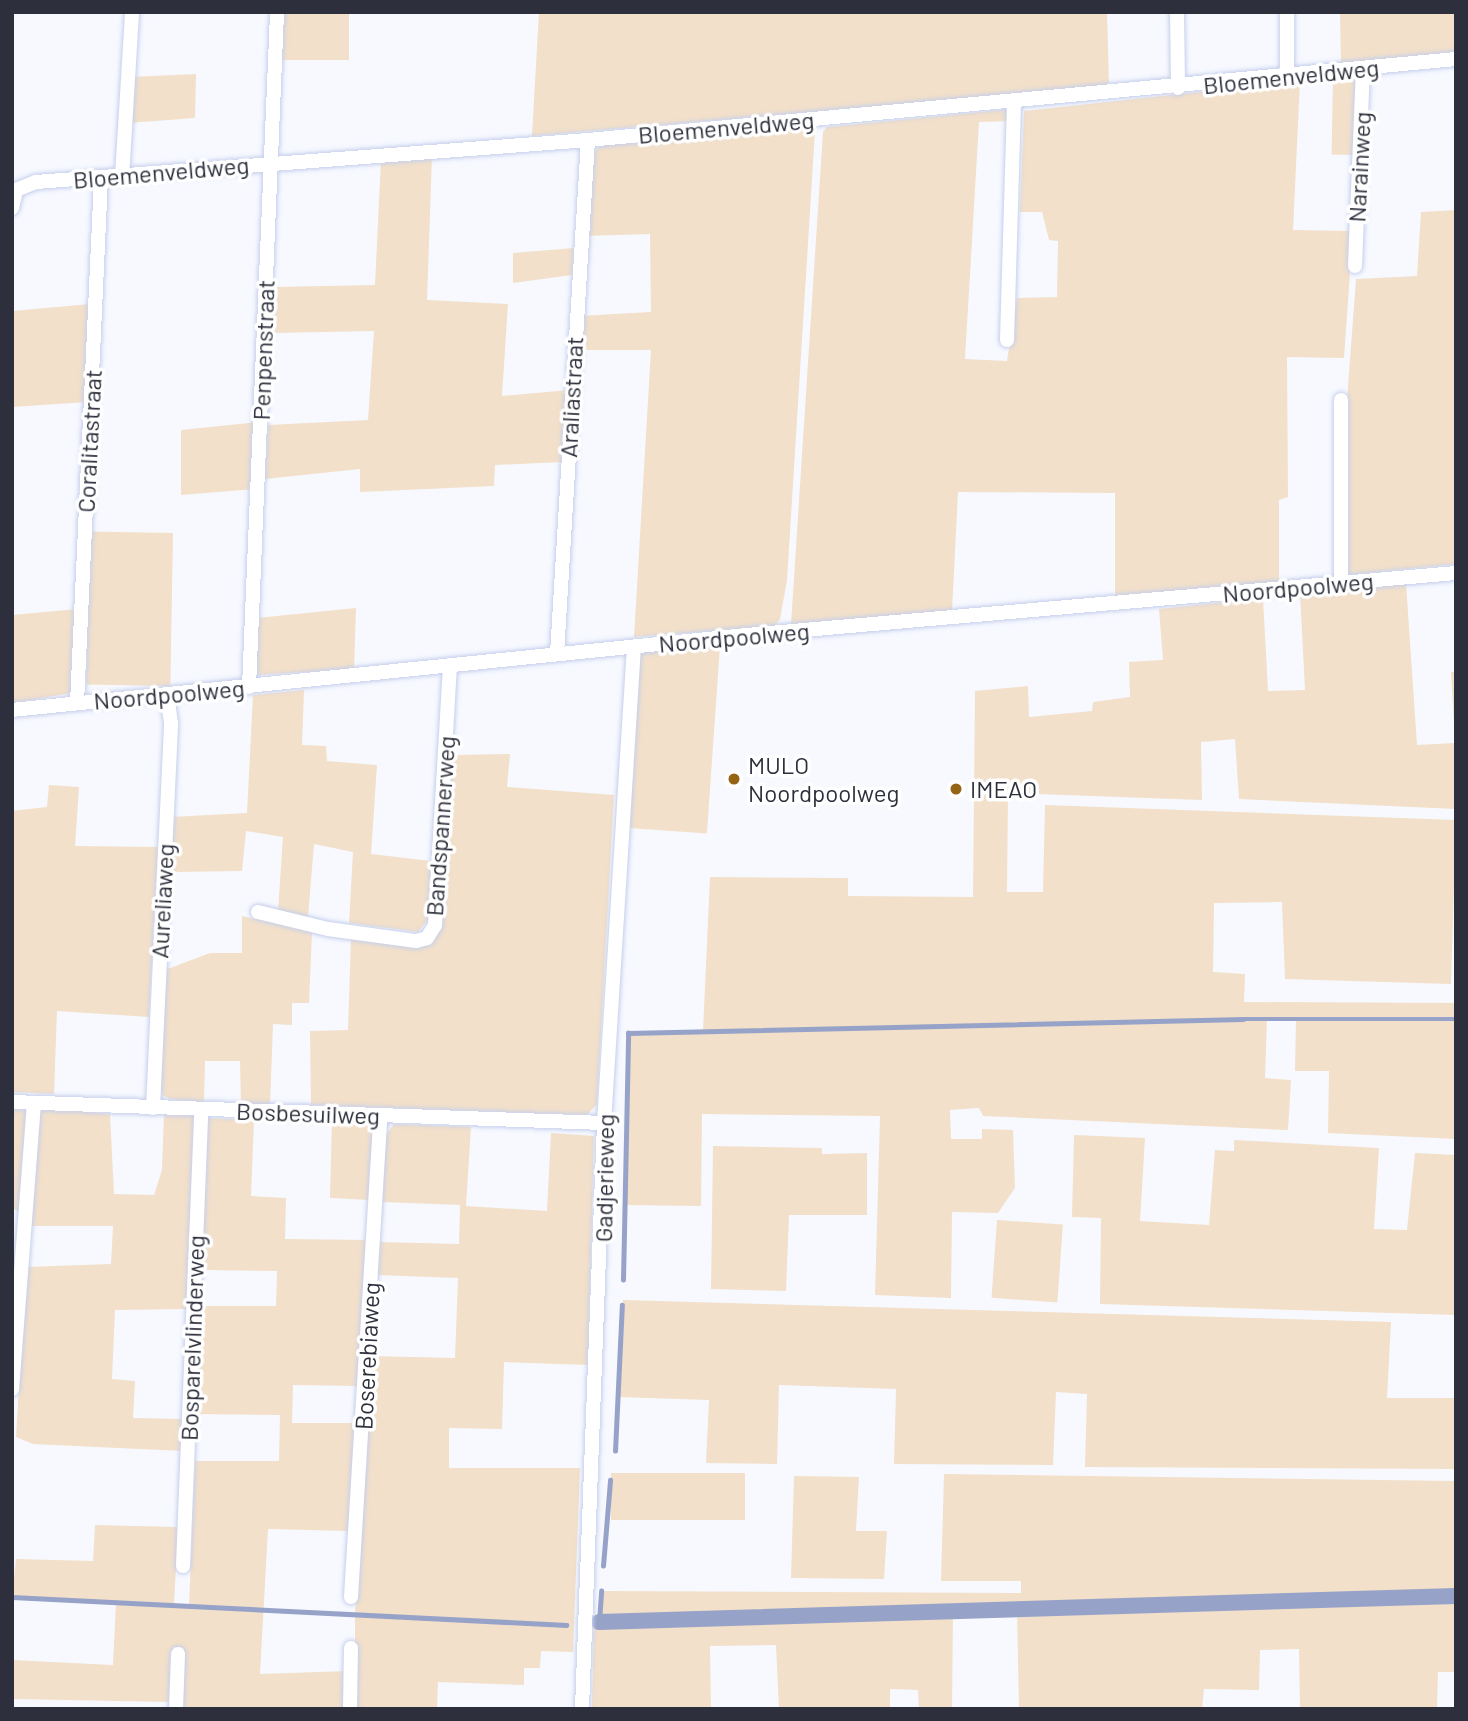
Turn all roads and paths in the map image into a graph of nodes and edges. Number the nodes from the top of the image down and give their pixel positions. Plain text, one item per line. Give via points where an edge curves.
1 (132, 12) edge
2 (277, 12) edge
3 (1177, 12) edge
4 (1287, 12) edge
5 (1456, 59) edge
6 (1363, 69) junction
7 (1287, 76) junction
8 (1178, 88) junction
9 (1014, 102) junction
10 (588, 140) junction
11 (271, 164) junction
12 (122, 177) junction
13 (102, 178) junction
14 (12, 208) edge
15 (1355, 266) dead end
16 (1007, 340) dead end
17 (1341, 400) dead end
18 (1456, 573) edge
19 (1341, 583) junction
20 (634, 647) junction
21 (557, 654) junction
22 (450, 666) junction
23 (249, 687) junction
24 (167, 694) junction
25 (76, 703) junction
26 (12, 710) edge
27 (258, 912) dead end
28 (12, 1102) edge
29 (34, 1103) junction
30 (153, 1108) junction
31 (201, 1110) junction
32 (380, 1115) junction
33 (604, 1123) junction
34 (12, 1389) edge
35 (183, 1566) dead end
36 (351, 1597) dead end
37 (351, 1648) dead end
38 (177, 1654) dead end
39 (176, 1709) edge
40 (350, 1709) edge
41 (582, 1709) edge

1 - 12 street
2 - 11 street, Penpenstraat
3 - 8 street
4 - 7 street
5 - 6 street, Bloemenveldweg
6 - 7 street, Bloemenveldweg
6 - 15 street, Narainweg
7 - 8 street, Bloemenveldweg
8 - 9 street, Bloemenveldweg
9 - 10 street, Bloemenveldweg
9 - 16 street
10 - 11 street, Bloemenveldweg
10 - 21 street, Araliastraat
11 - 12 street, Bloemenveldweg
11 - 23 street, Penpenstraat
12 - 13 street, Bloemenveldweg
13 - 14 street, Bloemenveldweg via 36,181 16,190
13 - 25 street, Coralitastraat
17 - 19 street
18 - 19 street, Noordpoolweg
19 - 20 street, Noordpoolweg
20 - 21 street, Noordpoolweg
20 - 33 street, Gadjerieweg
21 - 22 street, Noordpoolweg
22 - 23 street, Noordpoolweg
22 - 27 street, Bandspannerweg via 435,925 427,938 416,941 340,930
23 - 24 street, Noordpoolweg
24 - 25 street, Noordpoolweg
24 - 30 street, Aureliaweg via 171,723
25 - 26 street, Noordpoolweg
28 - 29 street, Bosbesuilweg
29 - 30 street, Bosbesuilweg
29 - 34 street
30 - 31 street, Bosbesuilweg
31 - 32 street, Bosbesuilweg
31 - 35 street, Bosparelvlinderweg
32 - 33 street, Bosbesuilweg
32 - 36 street, Boserebiaweg
33 - 41 street, Gadjerieweg
37 - 40 street
38 - 39 street

